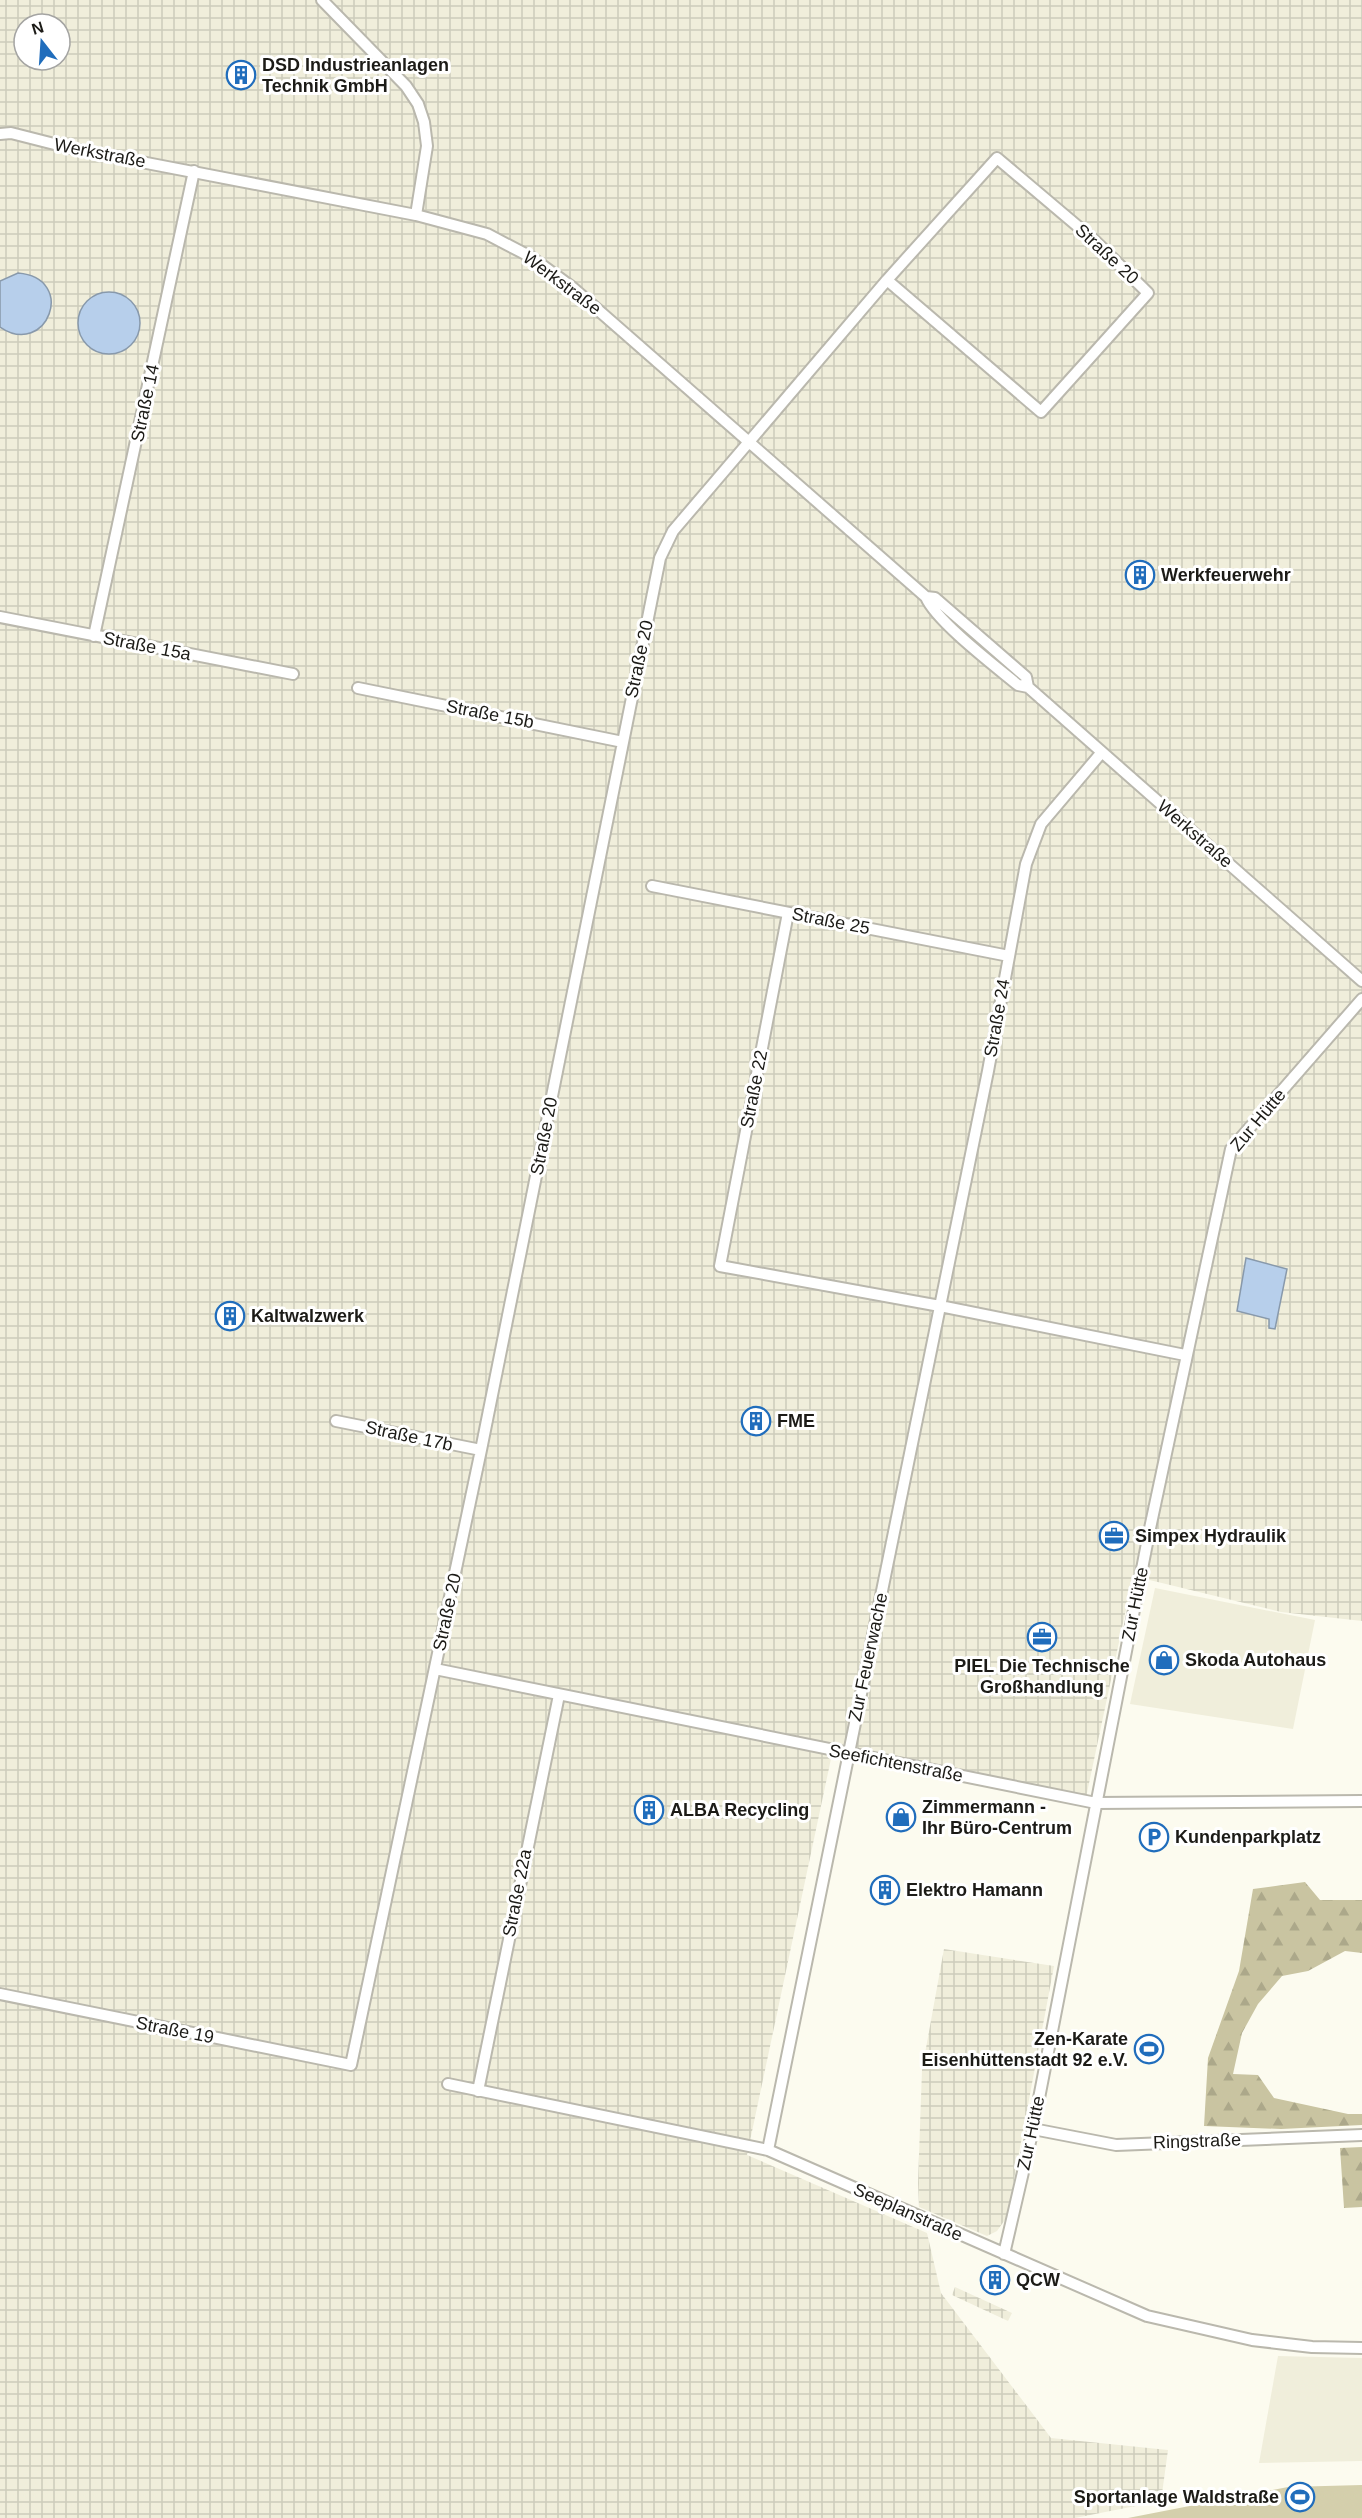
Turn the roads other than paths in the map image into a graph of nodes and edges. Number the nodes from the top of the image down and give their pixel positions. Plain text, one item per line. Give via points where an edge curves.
1 (322, 0) edge
2 (0, 134) edge
3 (194, 171) junction
4 (416, 215) junction
5 (886, 280) junction
6 (747, 443) junction
7 (0, 617) edge
8 (94, 636) junction
9 (294, 674) dead end
10 (358, 688) dead end
11 (623, 742) junction
12 (1102, 752) junction
13 (652, 886) dead end
14 (788, 913) junction
15 (1009, 956) junction
16 (1362, 981) edge
17 (1362, 999) edge
18 (940, 1306) junction
19 (1185, 1355) junction
20 (336, 1421) dead end
21 (481, 1450) junction
22 (435, 1669) junction
23 (559, 1695) junction
24 (849, 1753) junction
25 (1362, 1802) edge
26 (1096, 1803) junction
27 (0, 1994) edge
28 (351, 2065) joint
29 (448, 2084) dead end
30 (478, 2091) junction
31 (1033, 2129) junction
32 (1362, 2135) edge
33 (768, 2150) junction
34 (1004, 2254) junction
35 (1362, 2348) edge

1 - 4 street via 406,86 418,104 427,146
2 - 3 street, Werkstraße
3 - 4 street, Werkstraße
3 - 8 street, Straße 14
4 - 6 street, Werkstraße via 487,234 547,267
5 - 5 street, Straße 20 via 1041,412 1148,293 1094,240 998,158
5 - 6 street, Straße 20
6 - 11 street, Straße 20 via 673,531 660,558
6 - 12 street, Werkstraße via 926,597 929,606 959,635 1018,685 1028,687
7 - 8 street, Straße 15a
8 - 9 street, Straße 15a
10 - 11 street, Straße 15b
11 - 21 street, Straße 20
12 - 15 street, Straße 24 via 1041,824 1026,864
12 - 16 street, Werkstraße
13 - 14 street, Straße 25
14 - 15 street, Straße 25
14 - 18 street, Straße 22 via 720,1266
15 - 18 street, Straße 24
17 - 19 street, Zur Hütte via 1231,1149
18 - 19 street
18 - 24 street, Zur Feuerwache
19 - 26 street, Zur Hütte
20 - 21 street, Straße 17b
21 - 22 street, Straße 20
22 - 23 street, Seefichtenstraße
22 - 28 street, Straße 20
23 - 24 street, Seefichtenstraße
23 - 30 street, Straße 22a
24 - 26 street, Seefichtenstraße
24 - 33 street, Zur Feuerwache
25 - 26 street, Seefichtenstraße
26 - 31 street, Zur Hütte
27 - 28 street, Straße 19
29 - 30 street, Seeplanstraße
30 - 33 street, Seeplanstraße
31 - 32 street, Ringstraße via 1116,2145
31 - 34 street, Zur Hütte
33 - 34 street, Seeplanstraße
34 - 35 street, Seeplanstraße via 1147,2316 1252,2340

